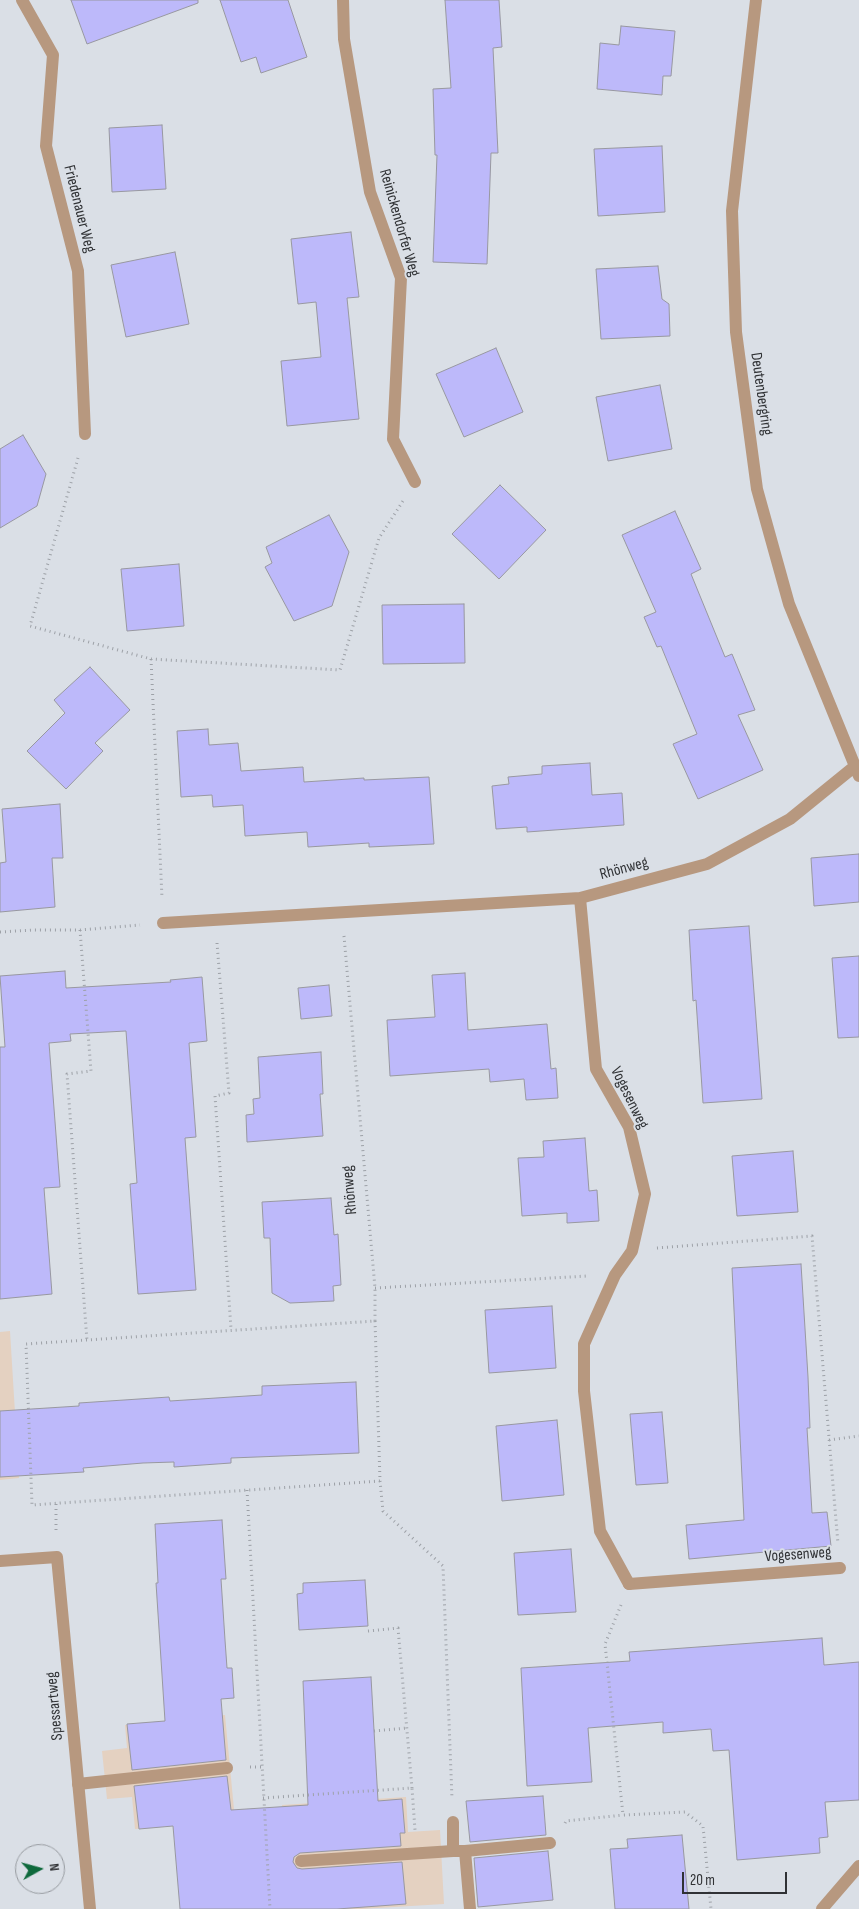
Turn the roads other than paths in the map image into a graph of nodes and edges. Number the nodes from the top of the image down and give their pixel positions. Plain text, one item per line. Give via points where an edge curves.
1 (22, 0) edge
2 (343, 0) edge
3 (756, 0) edge
4 (85, 434) road end
5 (415, 482) road end
6 (857, 772) edge
7 (580, 898) junction
8 (163, 923) road end
9 (0, 1561) edge
10 (840, 1568) road end
11 (227, 1768) dead end
12 (78, 1784) junction
13 (453, 1822) road end
14 (550, 1843) road end
15 (459, 1851) junction
16 (301, 1861) dead end
17 (859, 1866) edge
18 (90, 1909) edge
19 (470, 1909) edge
20 (822, 1909) edge

1 - 4 street, Friedenauer Weg via 53,56 46,146 78,272
2 - 5 street, Reinickendorfer Weg via 344,39 370,192 401,278 393,439
3 - 6 street, Deutenbergring via 732,211 736,332 757,488 778,566 789,604
6 - 7 street, Rhönweg via 790,819 708,864
7 - 8 street, Rhönweg
7 - 10 street, Vogesenweg via 596,1069 628,1127 645,1194 632,1250 615,1275 584,1344 584,1392 600,1531 629,1584
9 - 12 street, Spessartweg via 57,1557
11 - 12 street
12 - 18 street, Spessartweg
13 - 15 street
14 - 15 street
15 - 16 street
15 - 19 street
17 - 20 street

